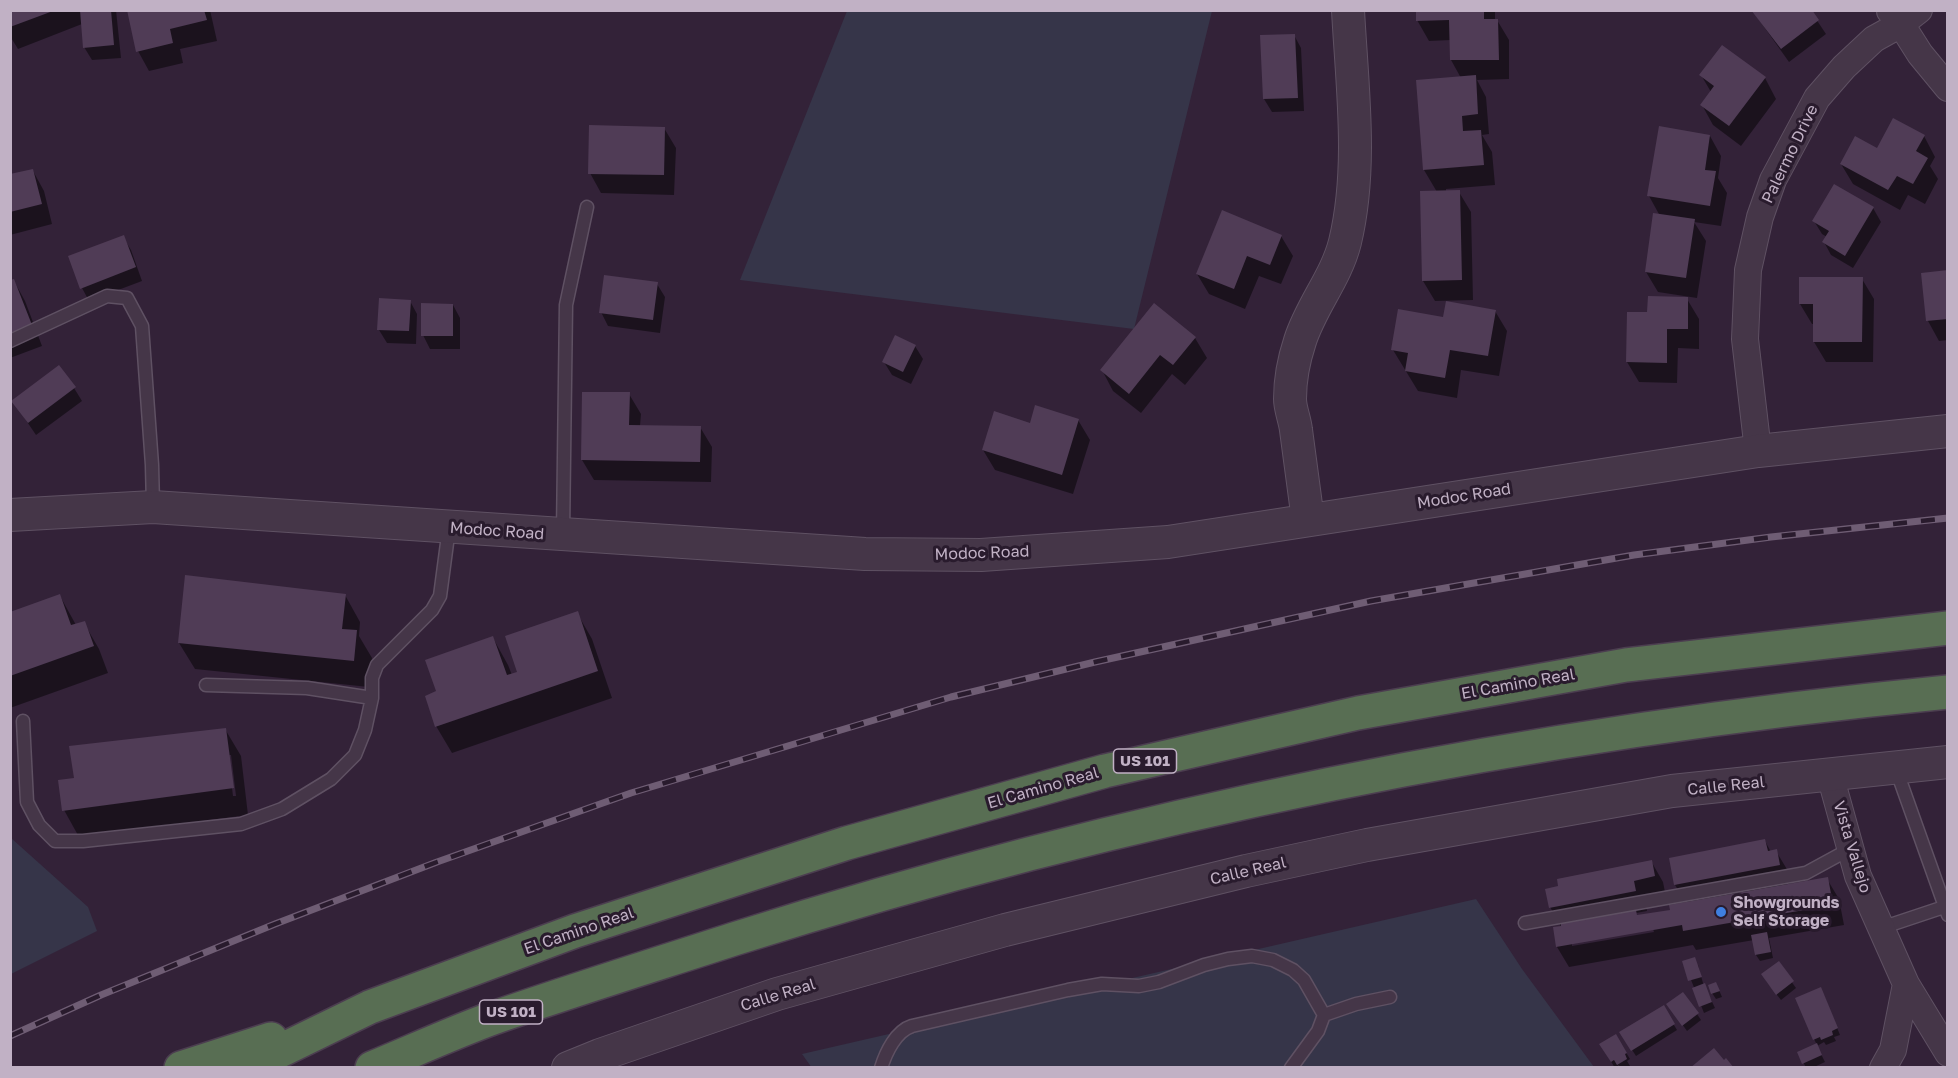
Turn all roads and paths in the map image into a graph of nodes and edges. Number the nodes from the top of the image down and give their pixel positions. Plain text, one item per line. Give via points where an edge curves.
1 (1348, 10) edge
2 (1903, 15) edge
3 (1947, 88) edge
4 (587, 207) dead end
5 (10, 341) edge
6 (1947, 431) edge
7 (1758, 451) junction
8 (153, 507) junction
9 (10, 515) edge
10 (1308, 520) junction
11 (449, 527) junction
12 (563, 536) junction
13 (1947, 628) edge
14 (206, 685) dead end
15 (1947, 692) edge
16 (372, 698) junction
17 (23, 721) dead end
18 (1947, 762) edge
19 (1895, 767) junction
20 (1830, 775) junction
21 (1850, 849) junction
22 (1946, 911) edge
23 (1525, 923) dead end
24 (1881, 928) junction
25 (1906, 984) junction
26 (1390, 997) dead end
27 (370, 1007) junction
28 (1324, 1015) junction
29 (489, 1020) junction
30 (1947, 1053) edge
31 (181, 1068) edge
32 (244, 1068) edge
33 (372, 1068) edge
34 (414, 1068) edge
35 (568, 1068) edge
36 (882, 1068) edge
37 (1291, 1068) edge
38 (1883, 1068) edge

1 - 10 street via 1355,149 1353,193 1340,256 1299,342 1290,401
2 - 3 street via 1920,54
2 - 7 street, Palermo Drive via 1844,67 1817,98 1773,180 1760,217 1748,270 1745,339
4 - 12 lane via 566,305
5 - 8 lane via 107,296 127,298 142,326
6 - 7 street, Modoc Road
7 - 10 street, Modoc Road
8 - 9 street, Modoc Road
8 - 11 street, Modoc Road
10 - 12 street, Modoc Road via 1168,542 981,555 866,554
11 - 12 street, Modoc Road
11 - 16 lane via 440,596 432,610 377,664
13 - 27 highway, El Camino Real / US 101 via 1626,665 1358,713 1105,771 836,847 575,931
14 - 16 lane via 308,688
15 - 29 highway, US 101 via 1671,725 1476,756 1283,794 954,874 808,916
16 - 17 lane via 356,754 331,779 282,809 241,824 83,841 55,841 39,825 27,802
18 - 19 street, Calle Real
19 - 20 street, Calle Real
19 - 22 lane
20 - 21 street, Vista Vallejo
20 - 35 street, Calle Real via 1672,791 1378,843 1246,871 1005,930 777,994
21 - 23 lane via 1806,873
21 - 24 street, Vista Vallejo
22 - 24 lane
24 - 25 street, Vista Vallejo
25 - 30 street, Vista Vallejo
25 - 38 street via 1893,1050
26 - 28 lane
27 - 31 highway
27 - 32 highway, El Camino Real / US 101
28 - 36 lane via 1304,980 1293,970 1273,960 1252,956 1228,959 1159,982 1139,986 1102,984 905,1028 887,1052
28 - 37 lane via 1318,1031
29 - 33 highway, US 101
29 - 34 highway

